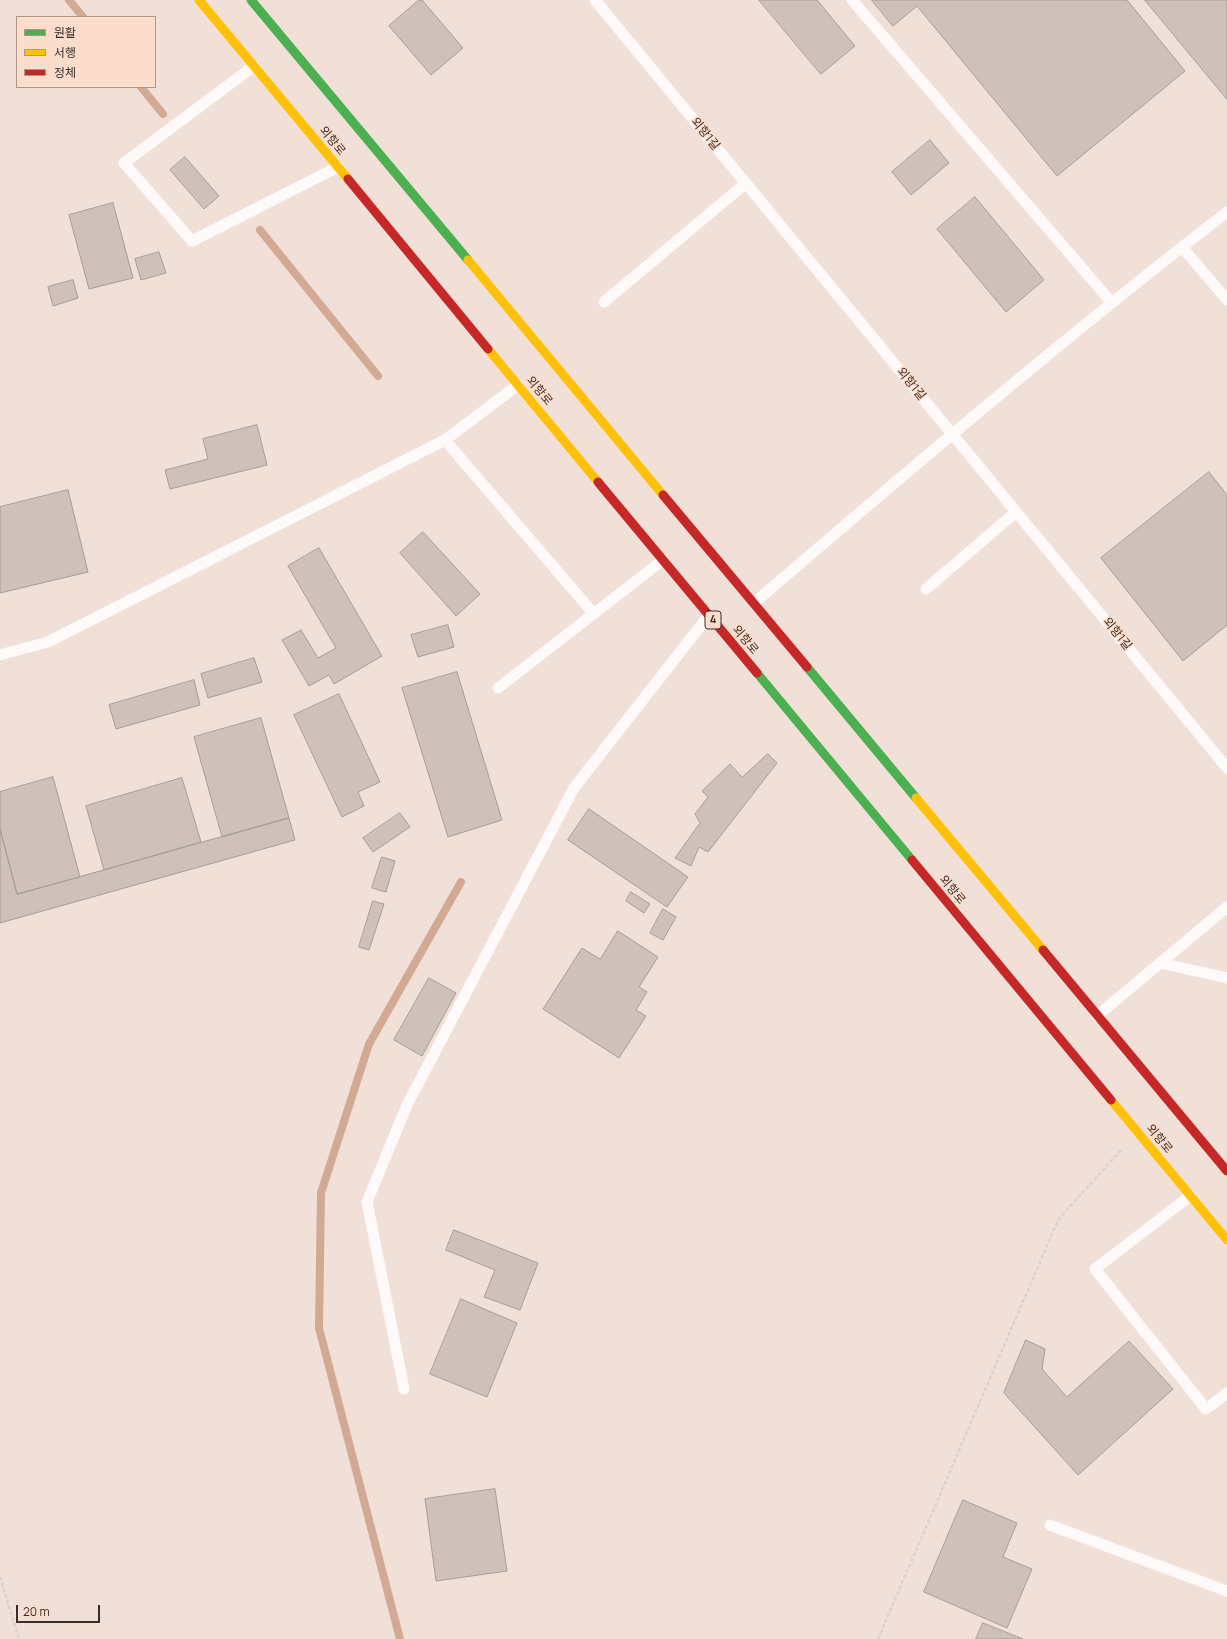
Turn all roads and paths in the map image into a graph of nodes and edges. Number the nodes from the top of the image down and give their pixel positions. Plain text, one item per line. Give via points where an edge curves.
1 (199, 0) edge
2 (251, 0) edge
3 (595, 0) edge
4 (852, 0) edge
5 (254, 66) junction
6 (338, 167) junction
7 (746, 183) junction
8 (1227, 212) edge
9 (1182, 247) junction
10 (1227, 300) edge
11 (604, 302) dead end
12 (1112, 303) junction
13 (518, 385) junction
14 (952, 434) junction
15 (446, 440) junction
16 (1016, 512) junction
17 (664, 560) junction
18 (926, 589) dead end
19 (754, 603) junction
20 (594, 614) junction
21 (709, 615) junction
22 (0, 655) edge
23 (498, 688) dead end
24 (1227, 768) edge
25 (1227, 907) edge
26 (1160, 963) junction
27 (1227, 978) edge
28 (1097, 1016) junction
29 (1137, 1132) junction
30 (1227, 1172) edge
31 (1190, 1196) junction
32 (1227, 1240) edge
33 (404, 1389) dead end
34 (1227, 1393) edge
35 (1050, 1525) dead end
36 (0, 1577) edge
37 (1227, 1591) edge
38 (19, 1639) edge
39 (878, 1639) edge

1 - 5 main road, 외항로 / 4
2 - 19 main road
3 - 7 lane, 외항1길
4 - 12 lane
5 - 6 main road, 외항로 / 4
5 - 6 lane via 124,163 192,241
6 - 13 main road, 외항로 / 4
7 - 11 lane
7 - 14 lane, 외항1길
8 - 9 lane
9 - 10 lane
9 - 12 lane
12 - 14 lane
13 - 15 lane
13 - 17 main road, 외항로 / 4
14 - 16 lane, 외항1길
14 - 19 lane
15 - 20 lane
15 - 22 lane via 48,642
16 - 18 lane
16 - 24 lane, 외항1길
17 - 20 lane
17 - 21 main road, 외항로 / 4
19 - 28 main road
20 - 23 lane
21 - 29 main road, 외항로 / 4
21 - 33 lane via 574,788 407,1105 367,1202
25 - 26 lane
26 - 27 lane
26 - 28 lane
28 - 30 main road
29 - 31 main road, 외항로 / 4
29 - 39 path via 1058,1220
31 - 32 main road, 외항로 / 4
31 - 34 lane via 1095,1269 1206,1409
35 - 37 lane
36 - 38 path

